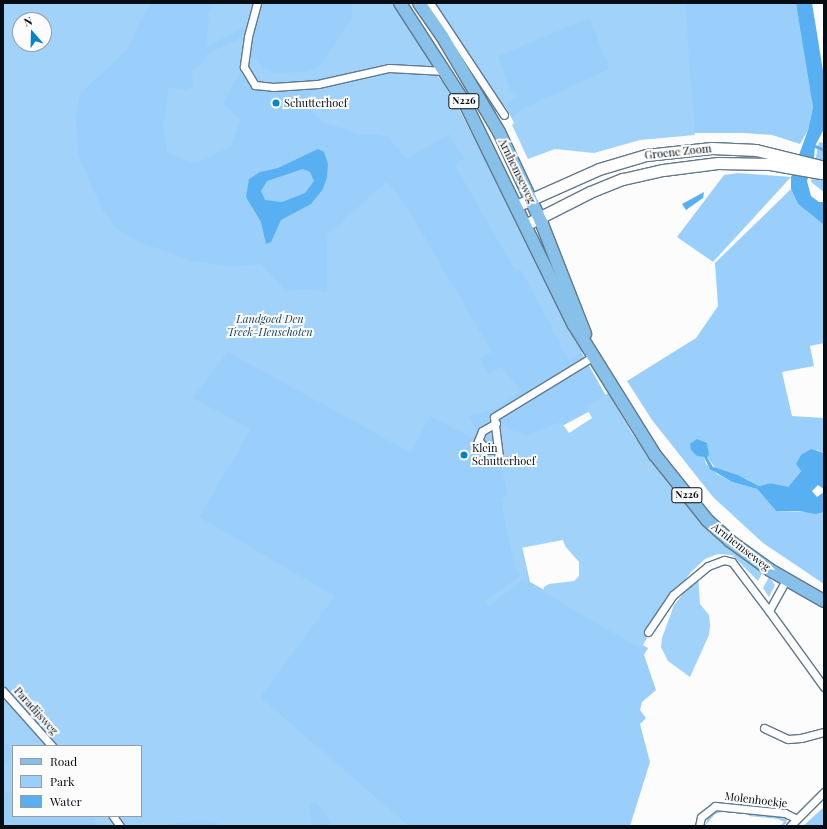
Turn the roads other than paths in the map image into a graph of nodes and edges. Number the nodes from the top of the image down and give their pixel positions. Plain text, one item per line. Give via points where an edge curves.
1 (257, 3) edge
2 (400, 3) edge
3 (419, 3) edge
4 (430, 3) edge
5 (445, 71) junction
6 (504, 115) dead end
7 (772, 159) junction
8 (823, 170) edge
9 (531, 198) junction
10 (516, 206) junction
11 (539, 218) junction
12 (525, 225) junction
13 (592, 353) junction
14 (496, 423) junction
15 (498, 449) junction
16 (499, 457) dead end
17 (786, 580) junction
18 (824, 600) edge
19 (769, 612) junction
20 (648, 632) dead end
21 (824, 687) edge
22 (3, 691) edge
23 (764, 728) dead end
24 (824, 732) edge
25 (51, 745) edge
26 (824, 792) edge
27 (114, 817) edge
28 (797, 819) junction
29 (120, 826) edge
30 (699, 826) edge
31 (790, 826) edge

1 - 5 street via 248,36 244,68 255,85 273,87 318,84 389,68
2 - 5 main road, Arnhemseweg / N226
3 - 9 main road, Arnhemseweg / N226 via 442,36 499,132
4 - 6 street
5 - 10 main road, Arnhemseweg / N226 via 466,105
7 - 8 main road, Groene Zoom
7 - 9 main road, Groene Zoom via 712,148 646,154 599,169
7 - 11 main road, Groene Zoom via 663,170 623,179 590,192
9 - 10 main road, Groene Zoom
9 - 11 main road, Arnhemseweg / N226
10 - 12 main road, Arnhemseweg / N226
11 - 12 main road, Groene Zoom
11 - 13 main road, Arnhemseweg / N226 via 576,304
12 - 13 main road, Arnhemseweg / N226 via 553,285
13 - 14 street via 494,417
13 - 17 main road, Arnhemseweg / N226 via 606,380 655,454 707,520 730,541
14 - 15 street
14 - 15 street via 482,431 478,441 489,450
15 - 16 street
17 - 18 main road, Arnhemseweg / N226
17 - 19 street
19 - 20 street via 732,562 724,560 708,566 673,595
19 - 21 street
22 - 25 street, Paradijsweg
23 - 24 street via 788,738 801,738
26 - 28 street
27 - 29 street
28 - 30 street, Molenhoekje via 786,813 715,806 701,817
28 - 31 street

